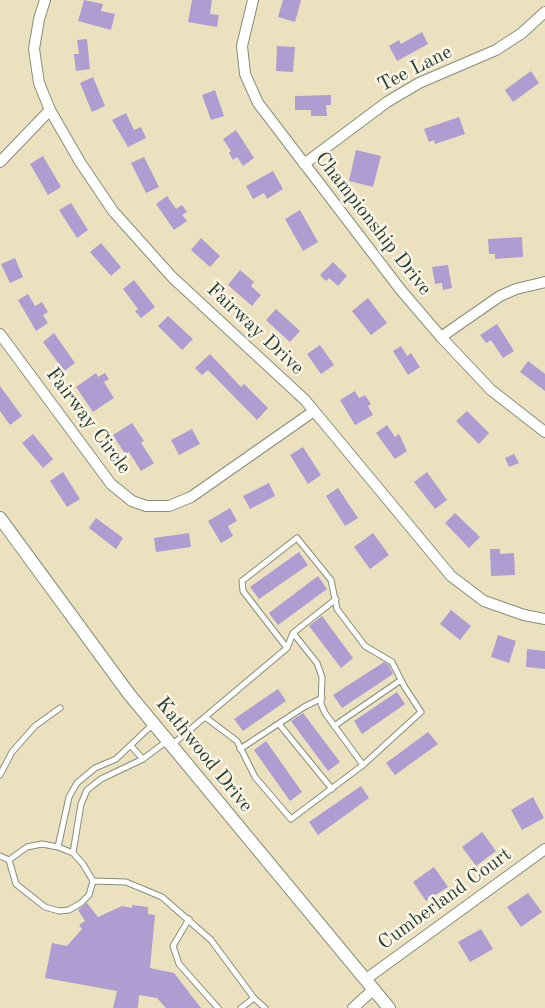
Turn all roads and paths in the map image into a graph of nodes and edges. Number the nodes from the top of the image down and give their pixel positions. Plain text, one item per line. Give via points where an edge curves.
1 (45, 0) edge
2 (253, 0) edge
3 (545, 12) edge
4 (50, 110) junction
5 (0, 162) edge
6 (304, 164) junction
7 (545, 282) edge
8 (0, 334) edge
9 (441, 337) junction
10 (314, 411) junction
11 (545, 432) edge
12 (0, 518) edge
13 (336, 599) junction
14 (545, 618) edge
15 (293, 633) junction
16 (287, 648) junction
17 (401, 680) junction
18 (322, 698) junction
19 (60, 708) dead end
20 (205, 717) junction
21 (155, 723) junction
22 (279, 724) junction
23 (334, 726) junction
24 (171, 742) junction
25 (131, 746) junction
26 (240, 749) junction
27 (143, 759) junction
28 (363, 765) junction
29 (0, 775) edge
30 (332, 789) junction
31 (58, 847) junction
32 (545, 849) edge
33 (73, 853) junction
34 (0, 856) edge
35 (10, 860) junction
36 (93, 881) junction
37 (189, 919) junction
38 (366, 978) junction
39 (374, 989) junction
40 (254, 998) junction
41 (218, 1008) edge
42 (241, 1008) edge
43 (265, 1008) edge
44 (353, 1008) edge
45 (389, 1008) edge

1 - 4 street, Fairway Drive via 34,49 39,83
2 - 6 street, Championship Drive via 242,46 245,74 258,103
3 - 6 street, Tee Lane via 496,50 419,83 387,102
4 - 5 street
4 - 10 street, Fairway Drive via 96,188 131,233 172,277 246,343
6 - 9 street, Championship Drive
7 - 9 street via 500,296
8 - 10 street, Fairway Circle via 111,484 132,501 146,506 169,506 191,497
9 - 11 street, Championship Drive via 490,390
10 - 14 street, Fairway Drive via 456,581 484,601 524,615
12 - 21 street, Kathwood Drive
13 - 15 lane
13 - 16 lane via 331,580 297,538 242,581 243,591
13 - 17 lane via 337,609 366,646 392,662
15 - 16 lane
15 - 18 lane via 318,663
16 - 20 lane
17 - 23 lane
17 - 28 lane via 421,712
18 - 22 lane
18 - 23 lane via 325,713
19 - 29 lane via 35,726 12,752
20 - 24 lane
20 - 26 lane via 237,741
21 - 24 street, Kathwood Drive
21 - 25 lane
22 - 26 lane
22 - 30 lane
23 - 28 lane
24 - 27 lane
24 - 38 street, Kathwood Drive
25 - 27 lane
25 - 31 lane via 77,783 69,797
26 - 30 lane via 255,777 291,819
27 - 33 lane via 101,779 87,790
28 - 30 lane
31 - 33 lane
31 - 35 lane via 42,844 27,847
32 - 38 street, Cumberland Court
33 - 36 lane
34 - 35 lane
35 - 36 lane via 16,884 45,907 59,911 69,910 80,903 89,895
36 - 37 lane via 126,882 162,896
37 - 40 lane via 211,940
37 - 41 lane via 173,946 179,964
38 - 39 street, Kathwood Drive
39 - 44 street
39 - 45 street, Kathwood Drive
40 - 42 lane
40 - 43 lane

